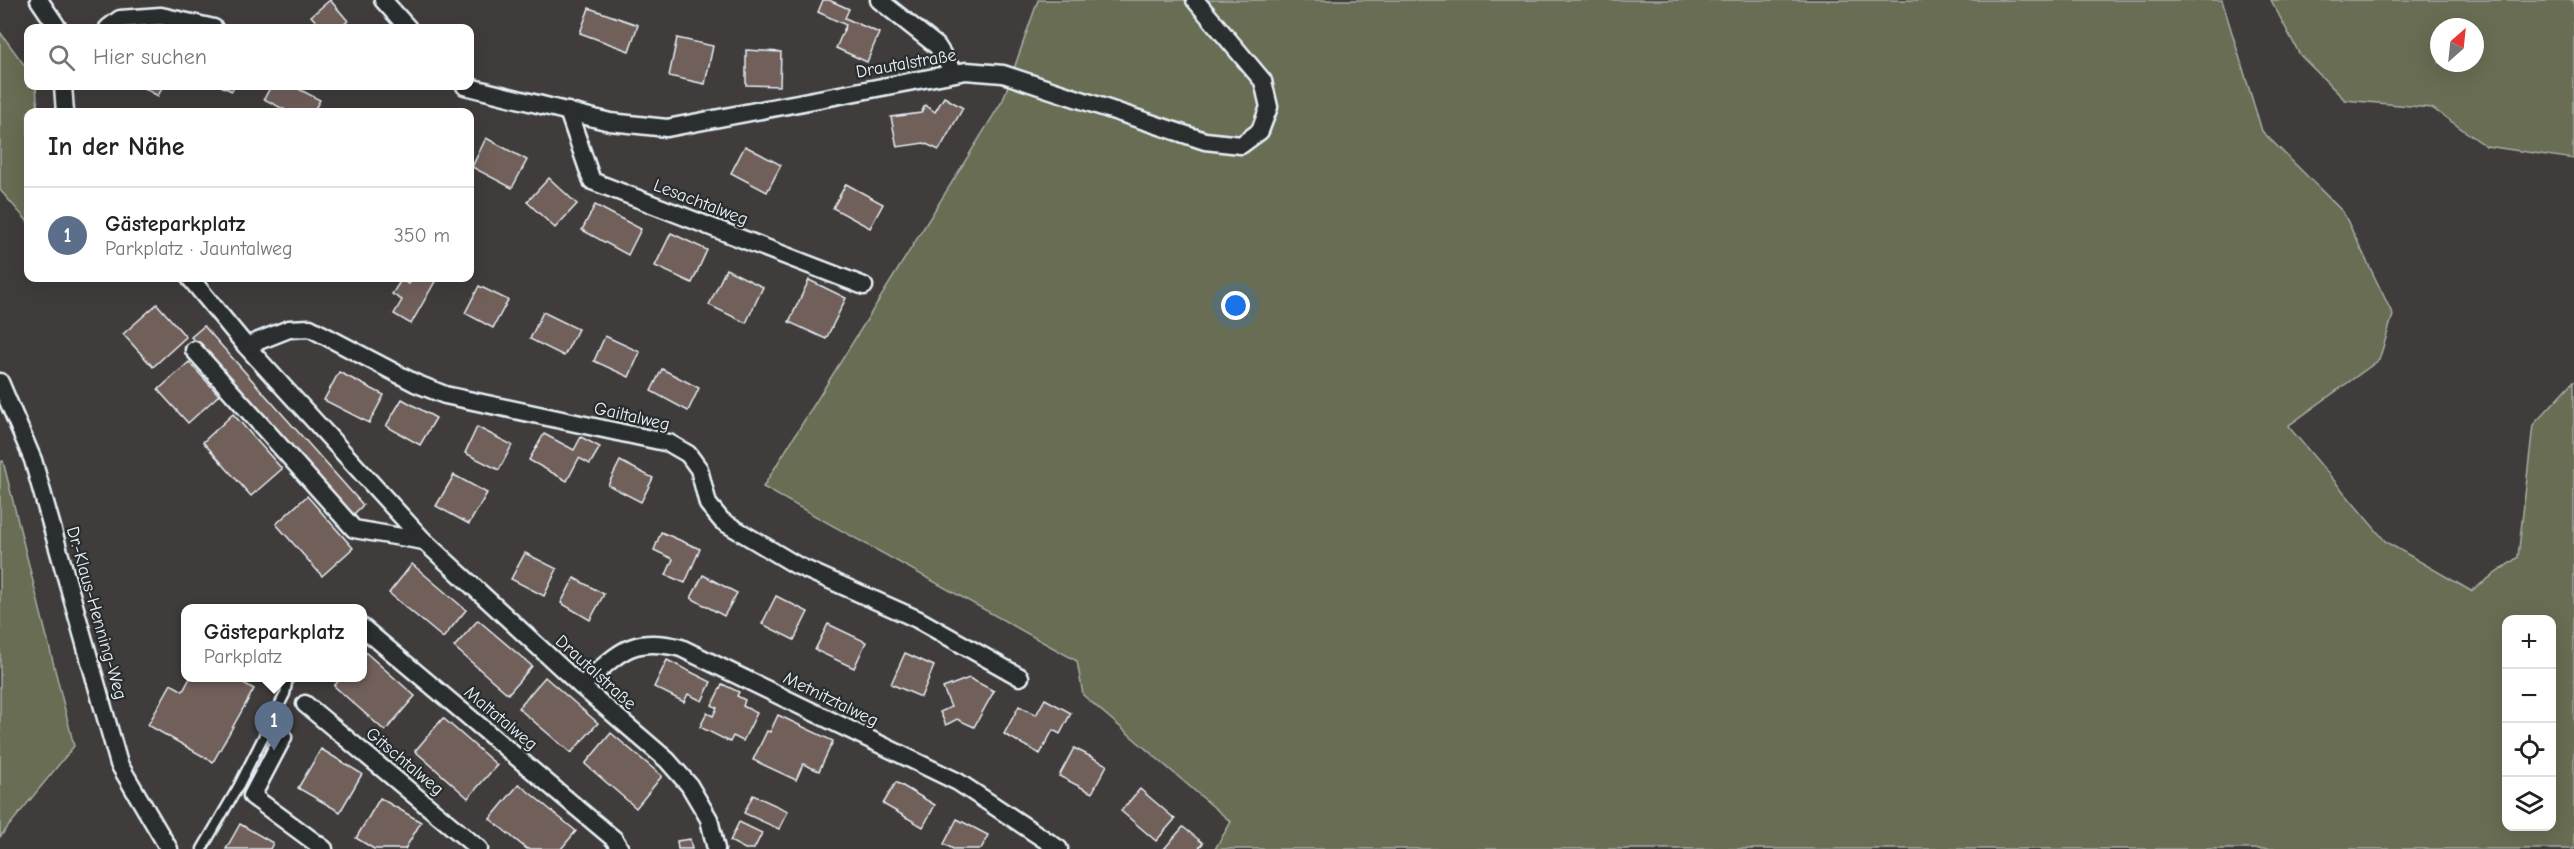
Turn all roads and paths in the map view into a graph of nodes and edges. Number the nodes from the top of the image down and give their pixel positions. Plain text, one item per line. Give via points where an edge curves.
1 (39, 0) edge
2 (383, 0) edge
3 (879, 0) edge
4 (1195, 0) edge
5 (54, 24) edge
6 (113, 24) edge
7 (196, 24) edge
8 (404, 24) edge
9 (954, 74) junction
10 (474, 88) edge
11 (63, 90) edge
12 (65, 108) edge
13 (568, 111) junction
14 (193, 282) edge
15 (864, 286) dead end
16 (246, 346) junction
17 (194, 350) dead end
18 (0, 382) edge
19 (424, 541) junction
20 (367, 630) edge
21 (1020, 677) dead end
22 (287, 682) edge
23 (581, 686) junction
24 (305, 704) dead end
25 (283, 737) dead end
26 (617, 844) edge
27 (170, 849) edge
28 (202, 849) edge
29 (324, 849) edge
30 (479, 849) edge
31 (717, 849) edge
32 (1059, 849) edge

1 - 5 street
2 - 8 street
3 - 9 street via 937,46
4 - 9 street, Drautalstraße via 1263,81 1269,107 1260,131 1241,145 1205,141 1003,74
6 - 7 street via 120,19 161,16
9 - 13 street, Drautalstraße via 667,128 610,122
10 - 13 street, Drautalstraße
11 - 12 street
13 - 15 street, Lesachtalweg via 592,181
14 - 16 street, Drautalstraße
16 - 19 street, Drautalstraße
16 - 21 street, Gailtalweg via 289,329 310,328 445,395 669,443 688,454 699,469 708,504 722,522 796,565 916,619
17 - 19 street via 354,529
18 - 27 street, Dr.-Klaus-Henning-Weg via 33,460 119,764
19 - 23 street, Drautalstraße
20 - 26 street, Maltatalweg
22 - 28 lane via 285,694 238,787
23 - 31 street, Drautalstraße via 667,760 689,785 709,819
23 - 32 street, Metnitztalweg via 619,654 638,644 681,648 958,782
24 - 30 street, Gitschtalweg
25 - 29 street via 252,796

